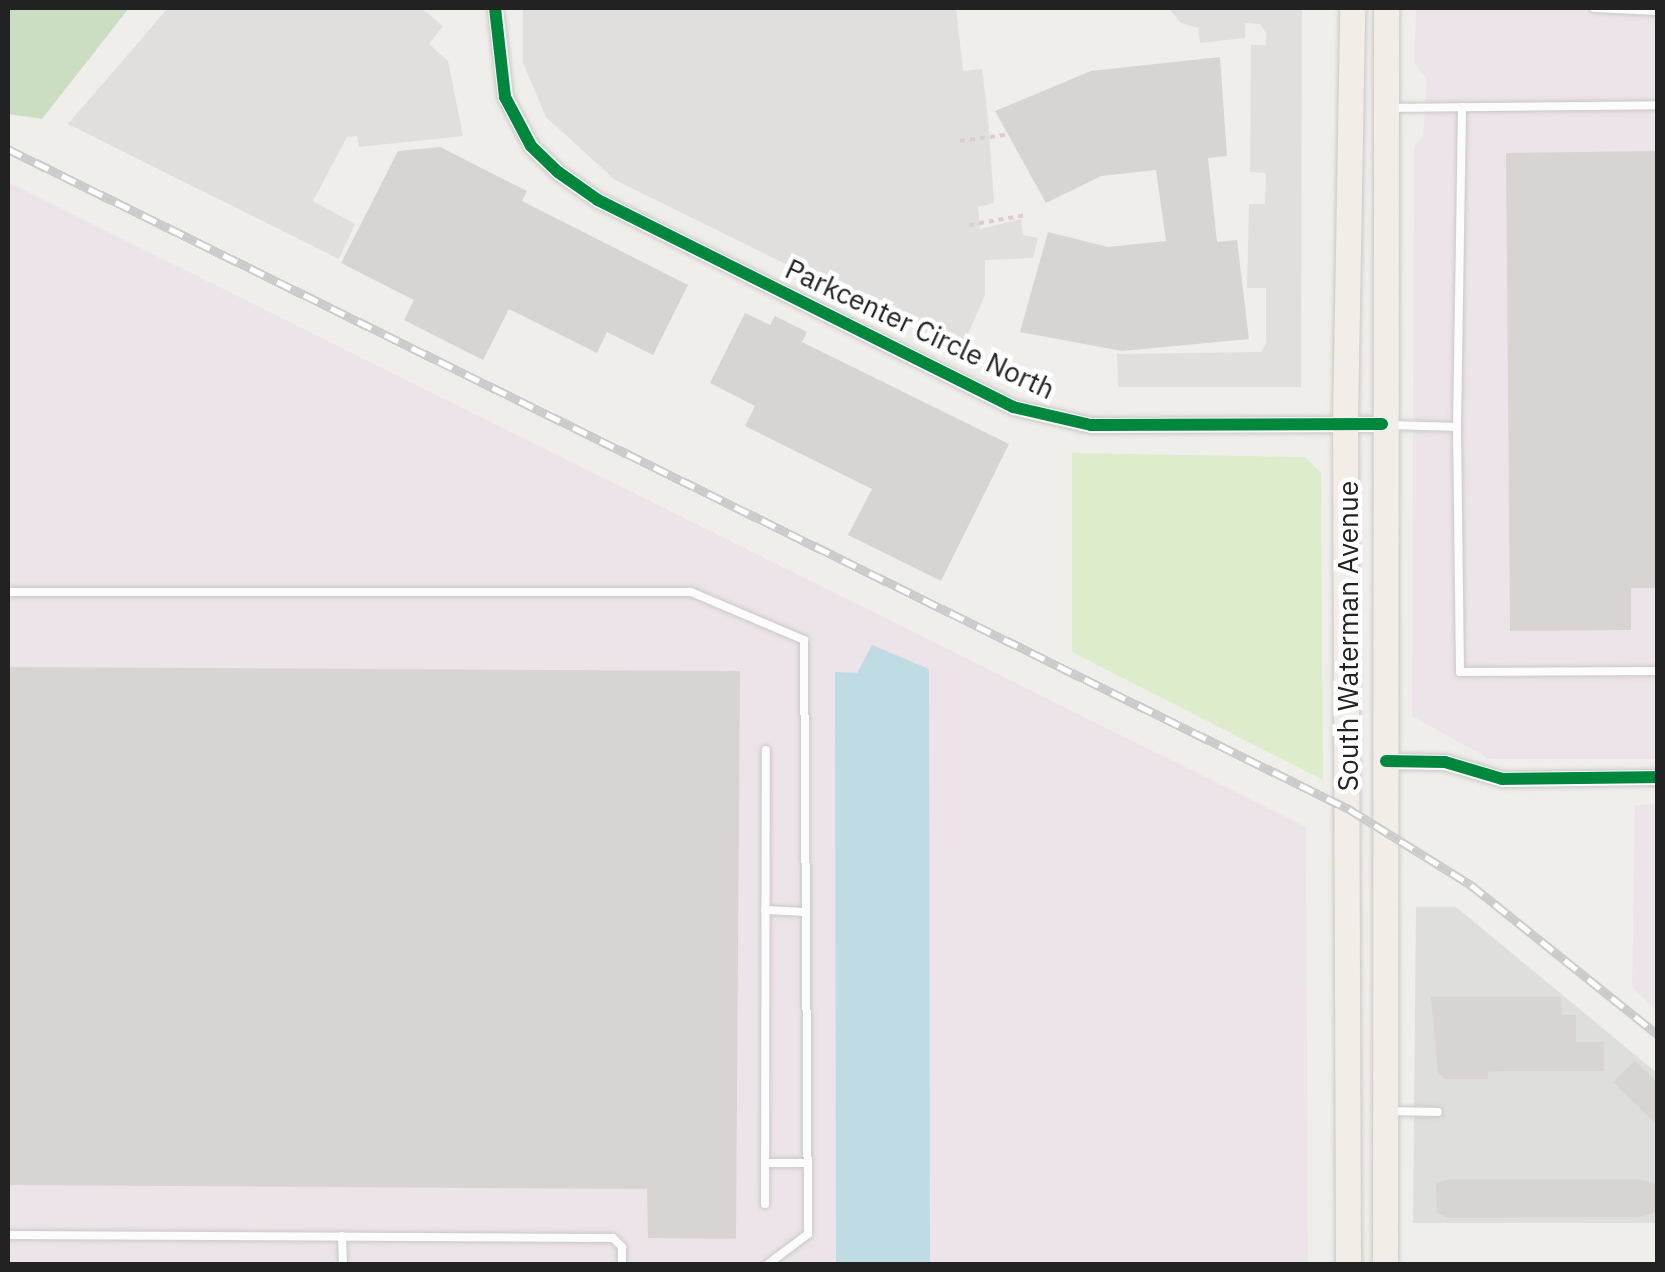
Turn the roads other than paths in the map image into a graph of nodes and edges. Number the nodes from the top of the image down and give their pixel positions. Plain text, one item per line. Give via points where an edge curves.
1 (496, 8) edge
2 (1352, 8) edge
3 (1386, 8) edge
4 (1594, 8) edge
5 (1658, 11) edge
6 (1658, 105) edge
7 (1384, 108) junction
8 (1462, 108) junction
9 (1345, 422) junction
10 (1382, 424) junction
11 (1457, 427) junction
12 (8, 592) edge
13 (1658, 670) edge
14 (766, 750) dead end
15 (1386, 762) junction
16 (1658, 777) edge
17 (765, 910) junction
18 (806, 912) junction
19 (1385, 1111) junction
20 (1438, 1112) dead end
21 (765, 1163) junction
22 (808, 1163) junction
23 (765, 1204) dead end
24 (8, 1235) edge
25 (342, 1236) junction
26 (343, 1264) edge
27 (622, 1264) edge
28 (768, 1264) edge
29 (1348, 1264) edge
30 (1385, 1264) edge

1 - 9 street, Parkcenter Circle North via 505,96 532,146 598,200 1013,406 1091,425
2 - 9 main road, South Waterman Avenue
3 - 7 main road, South Waterman Avenue
4 - 5 lane
6 - 8 lane
7 - 8 lane
7 - 10 main road, South Waterman Avenue
8 - 11 lane
9 - 10 street, Parkcenter Circle North
9 - 29 main road, South Waterman Avenue
10 - 11 lane
10 - 15 main road, South Waterman Avenue
11 - 13 lane via 1460,672
12 - 18 lane via 691,592 804,640
14 - 17 lane
15 - 16 street via 1444,762 1502,779
15 - 19 main road, South Waterman Avenue
17 - 18 lane
17 - 21 lane
18 - 22 lane
19 - 20 lane
19 - 30 main road, South Waterman Avenue
21 - 22 lane
21 - 23 lane
22 - 28 lane via 808,1234
24 - 25 lane
25 - 26 lane
25 - 27 lane via 613,1238 622,1247

